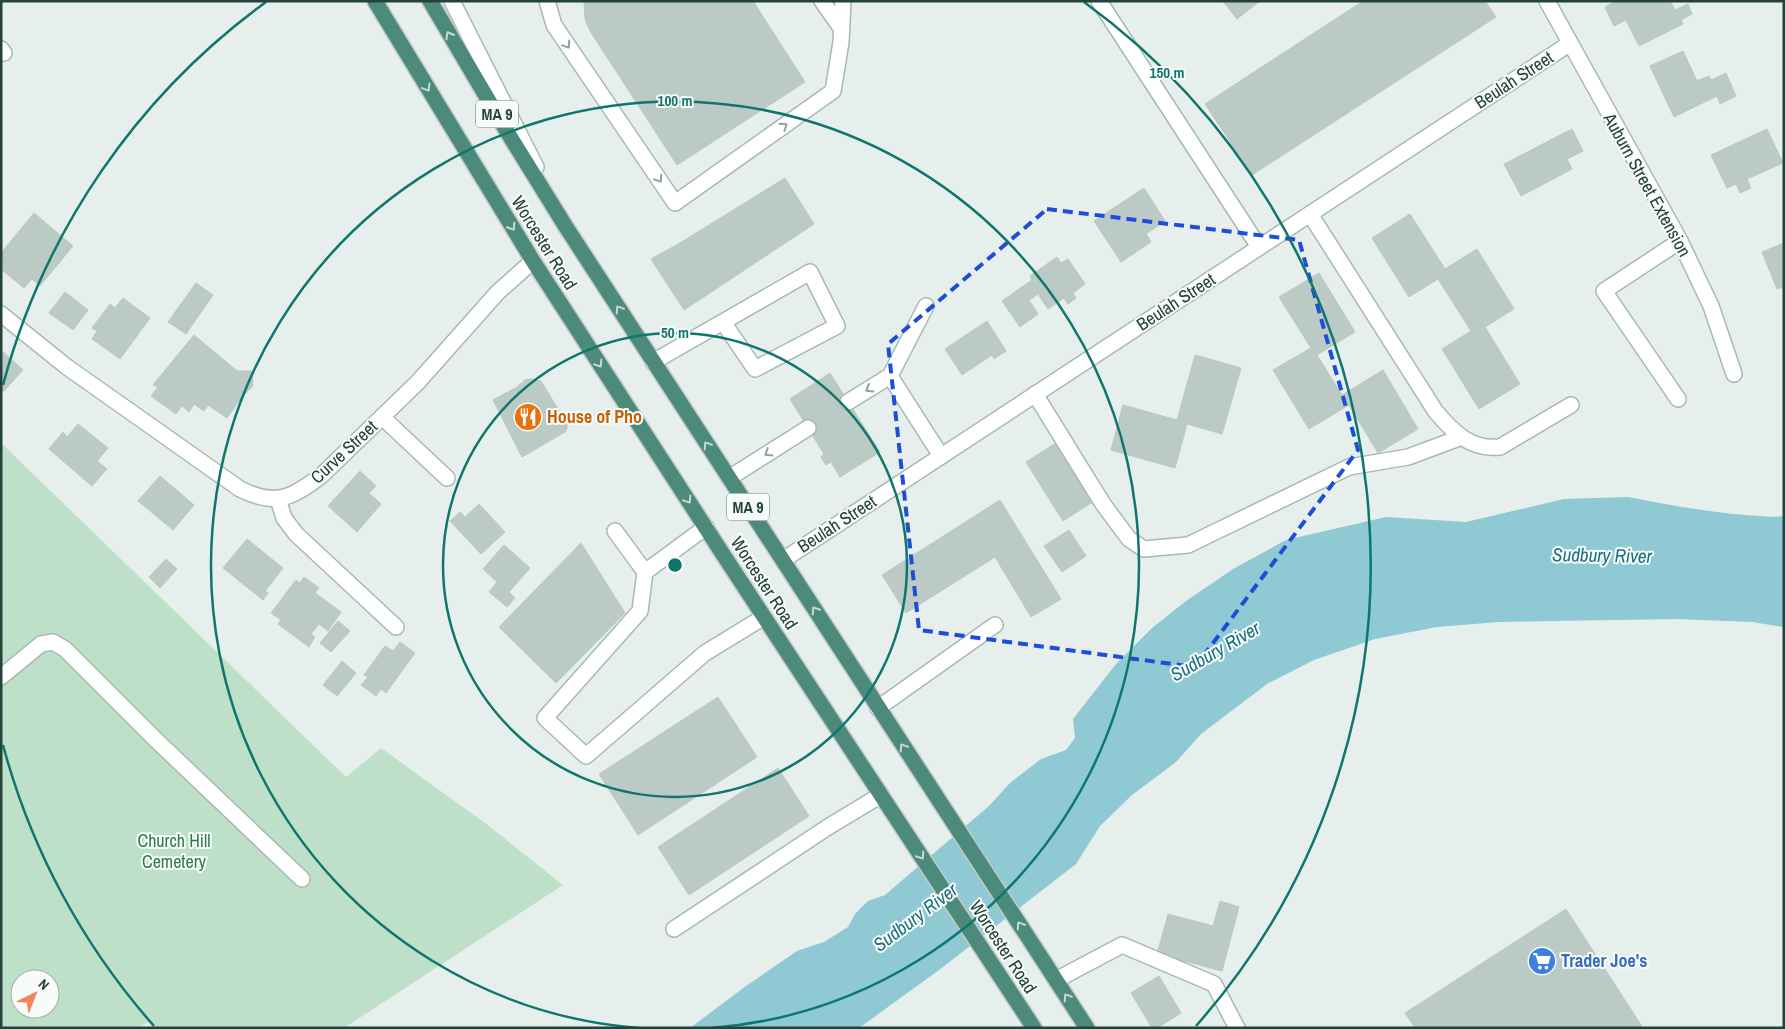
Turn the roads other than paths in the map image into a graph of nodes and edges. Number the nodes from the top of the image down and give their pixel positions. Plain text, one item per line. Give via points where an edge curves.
1 (363, 1) edge
2 (376, 1) edge
3 (430, 1) edge
4 (452, 1) edge
5 (547, 1) edge
6 (822, 1) edge
7 (843, 1) edge
8 (1099, 1) edge
9 (1547, 1) edge
10 (841, 28) junction
11 (1569, 44) junction
12 (415, 68) junction
13 (1310, 214) junction
14 (566, 226) junction
15 (1680, 241) junction
16 (1259, 247) junction
17 (533, 261) junction
18 (926, 306) dead end
19 (1, 314) edge
20 (723, 322) junction
21 (653, 362) junction
22 (1734, 374) dead end
23 (890, 376) junction
24 (1035, 394) junction
25 (1678, 399) dead end
26 (848, 402) dead end
27 (1571, 405) dead end
28 (382, 417) junction
29 (808, 428) dead end
30 (1462, 437) junction
31 (940, 456) junction
32 (447, 478) dead end
33 (729, 478) junction
34 (278, 499) junction
35 (706, 527) junction
36 (615, 531) dead end
37 (783, 560) junction
38 (644, 572) junction
39 (764, 617) junction
40 (995, 625) dead end
41 (396, 627) dead end
42 (1, 677) edge
43 (878, 708) junction
44 (881, 795) junction
45 (302, 879) dead end
46 (674, 930) dead end
47 (1056, 980) junction
48 (1034, 1028) edge
49 (1087, 1028) edge
50 (1237, 1028) edge

1 - 12 highway
2 - 12 highway, Worcester Road / MA 9
14 -> 3 highway, Worcester Road / MA 9
4 - 14 street, Worcester Road
5 -> 10 street via 554,25 675,203 833,92
6 - 10 street
7 - 10 street
8 - 16 street
9 - 11 street, Auburn Street Extension
11 - 13 street, Beulah Street
11 - 15 street, Auburn Street Extension
12 -> 17 highway, Worcester Road / MA 9
13 - 16 street, Beulah Street
13 - 30 street via 1436,412
21 -> 14 highway, Worcester Road / MA 9
15 - 22 street, Auburn Street Extension via 1711,306
15 - 25 street via 1604,291
16 - 24 street, Beulah Street
17 - 28 street, Curve Street via 498,292
17 -> 35 highway, Worcester Road / MA 9
18 - 23 street
19 - 34 street via 67,367 240,489 254,496
20 - 20 street via 810,272 837,326 755,369
20 - 21 street
33 -> 21 highway, Worcester Road / MA 9
23 -> 26 street
23 - 31 street
24 - 30 street via 1102,504 1129,539 1144,549 1188,545 1349,467 1408,457
24 - 31 street, Beulah Street
27 - 30 street via 1500,446 1476,446
28 - 32 street
28 - 34 street, Curve Street via 322,475 306,487
29 -> 33 street
31 - 37 street, Beulah Street
33 - 37 highway, Worcester Road / MA 9
34 - 41 street via 284,518 296,534
35 - 38 street
35 - 39 highway, Worcester Road / MA 9
36 - 38 street
43 -> 37 highway, Worcester Road / MA 9
38 - 39 street via 640,611 545,718 586,756 705,653
39 - 44 highway, Worcester Road / MA 9
40 - 43 street
42 - 45 street via 41,644 53,642 65,650
47 -> 43 highway, Worcester Road / MA 9
44 - 46 street
44 -> 48 highway, Worcester Road / MA 9
49 -> 47 highway, Worcester Road / MA 9
47 - 50 street via 1122,945 1214,984

